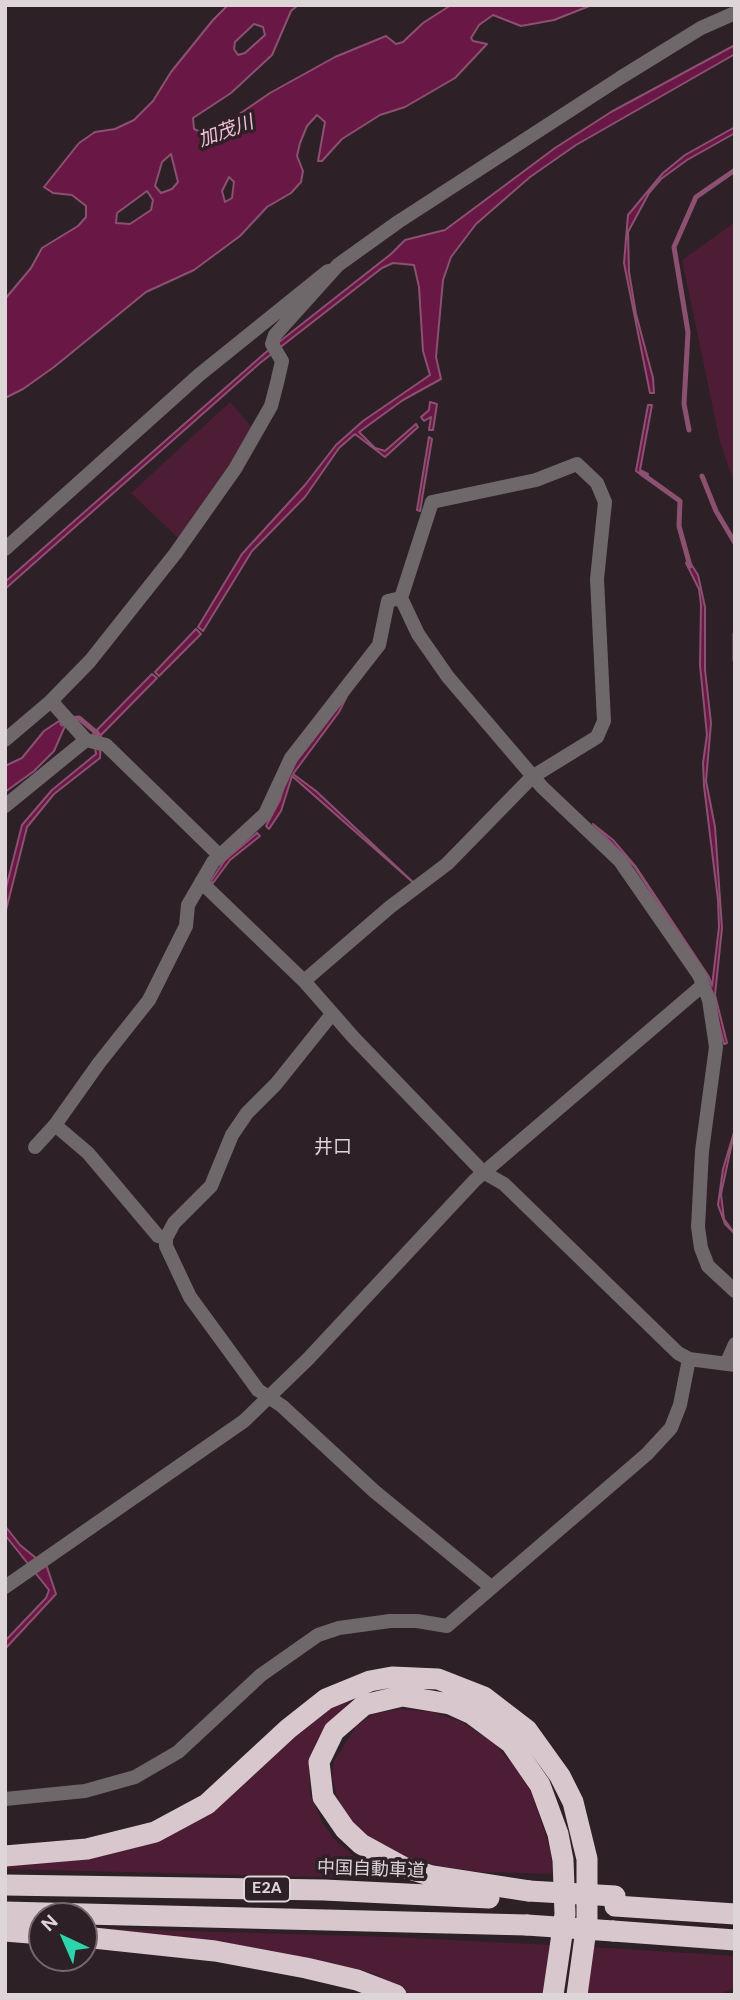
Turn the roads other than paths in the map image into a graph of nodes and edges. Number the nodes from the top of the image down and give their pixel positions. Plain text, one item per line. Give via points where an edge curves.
1 (735, 13) edge
2 (338, 265) junction
3 (5, 549) edge
4 (401, 598) junction
5 (51, 701) junction
6 (5, 740) edge
7 (86, 740) junction
8 (533, 777) junction
9 (5, 806) edge
10 (219, 855) junction
11 (201, 882) junction
12 (304, 981) junction
13 (703, 985) junction
14 (331, 1014) junction
15 (55, 1125) junction
16 (35, 1147) dead end
17 (483, 1172) junction
18 (166, 1238) junction
19 (735, 1292) edge
20 (735, 1344) edge
21 (689, 1359) junction
22 (731, 1363) edge
23 (268, 1398) junction
24 (5, 1587) edge
25 (491, 1587) junction
26 (5, 1799) edge
27 (5, 1856) edge
28 (5, 1885) edge
29 (529, 1895) junction
30 (615, 1901) junction
31 (735, 1905) edge
32 (5, 1912) edge
33 (735, 1914) edge
34 (5, 1931) edge
35 (28, 1933) edge
36 (98, 1938) edge
37 (735, 1940) edge
38 (396, 1995) edge
39 (553, 1995) edge
40 (577, 1995) edge

1 - 2 street via 621,78
2 - 3 street via 309,283 199,375
2 - 5 street via 275,335 272,344 282,361 277,383 259,430 235,469 136,604
4 - 8 street via 418,635 447,677
4 - 8 street via 432,502 536,480 577,464 597,483 605,502 597,579 604,721 597,737
4 - 10 street via 388,601 379,645 291,758 265,814
5 - 6 street
5 - 7 street
7 - 9 street
7 - 10 street via 106,745
8 - 12 street via 447,864 390,906
8 - 13 street via 620,861 691,960
10 - 11 street
11 - 12 street
11 - 15 street via 188,905 186,926 170,963 149,1000
12 - 14 street
13 - 17 street
13 - 19 street via 716,1047 702,1151 698,1227 708,1266
14 - 17 street
14 - 18 street via 247,1113 232,1135 211,1186 174,1223
15 - 16 street
15 - 18 street via 98,1162 158,1236
17 - 21 street via 504,1185
17 - 23 street
18 - 23 street via 190,1297 236,1363
20 - 22 street
21 - 22 street
21 - 25 street via 671,1428 647,1454
23 - 24 street via 244,1421
23 - 25 street
25 - 26 street via 447,1626 390,1621 318,1635 261,1675 178,1752 135,1777 85,1791
27 - 40 highway via 87,1849 155,1832 207,1804 326,1699 392,1677 438,1679 484,1697 527,1730 573,1802 587,1859 587,1922
28 - 29 highway, 中国自動車道 / E2A
29 - 30 highway, 中国自動車道 / E2A
29 - 39 highway via 402,1867 361,1844 332,1813 321,1788 319,1762 334,1731 365,1705 402,1696 437,1701 472,1714 511,1743 540,1785 563,1860 565,1914
30 - 31 highway
30 - 33 highway, 中国自動車道 / E2A
32 - 37 highway, E2A, bridge via 527,1925
34 - 35 highway
36 - 38 highway via 215,1951 331,1974

